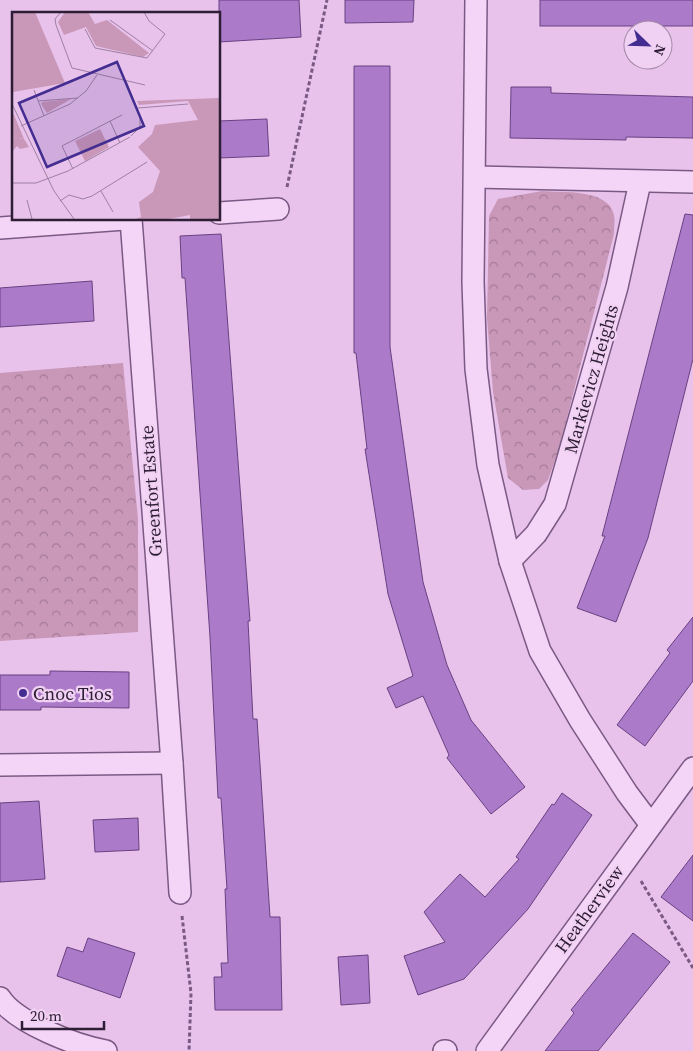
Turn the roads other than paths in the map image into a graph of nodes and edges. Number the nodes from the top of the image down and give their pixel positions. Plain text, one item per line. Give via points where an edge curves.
1 (476, 0) edge
2 (475, 177) junction
3 (640, 182) junction
4 (693, 182) edge
5 (278, 209) road end
6 (220, 212) edge
7 (111, 220) edge
8 (131, 220) edge
9 (0, 228) edge
10 (510, 561) junction
11 (172, 763) junction
12 (0, 766) edge
13 (693, 768) edge
14 (651, 825) junction
15 (180, 893) road end
16 (0, 998) edge
17 (106, 1051) edge
18 (487, 1051) edge

1 - 2 street
2 - 3 street
2 - 10 street via 473,282 476,368 488,465
3 - 4 street
3 - 10 street, Markievicz Heights via 617,287 555,504 536,534
5 - 6 street
7 - 9 street
8 - 11 street, Greenfort Estate
10 - 14 street via 540,651 580,720
11 - 12 street
11 - 15 street, Greenfort Estate
13 - 14 street, Heatherview
14 - 18 street, Heatherview
16 - 17 street via 6,1007 47,1032

